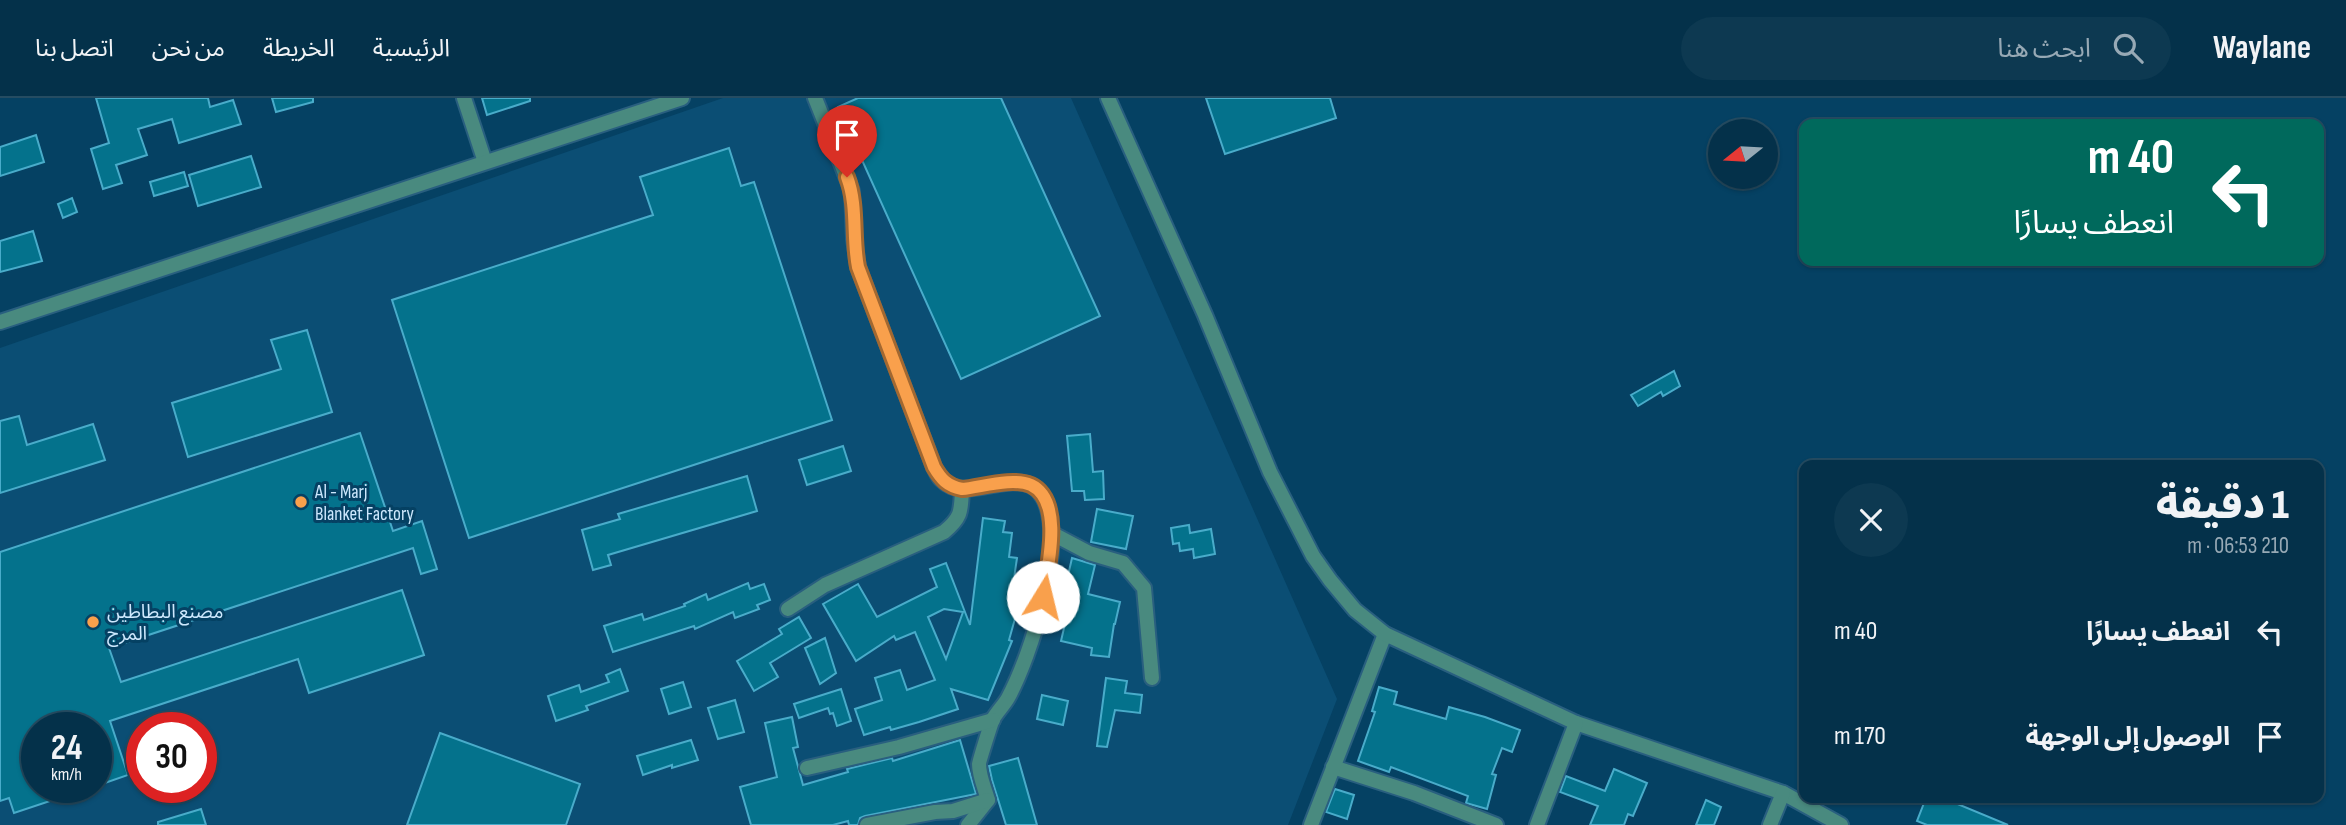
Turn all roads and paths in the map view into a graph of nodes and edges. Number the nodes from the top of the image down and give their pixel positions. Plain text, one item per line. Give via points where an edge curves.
1 (464, 98) edge
2 (682, 98) edge
3 (815, 98) edge
4 (1108, 98) edge
5 (485, 162) junction
6 (0, 322) edge
7 (962, 489) junction
8 (1053, 534) junction
9 (788, 610) dead end
10 (1385, 634) junction
11 (1152, 678) dead end
12 (993, 720) junction
13 (1576, 723) junction
14 (1333, 767) junction
15 (807, 768) dead end
16 (1783, 793) junction
17 (988, 800) junction
18 (1799, 802) edge
19 (1801, 803) edge
20 (867, 825) edge
21 (968, 825) edge
22 (1311, 825) edge
23 (1496, 825) edge
24 (1537, 825) edge
25 (1770, 825) edge
26 (1841, 825) edge

1 - 5 street
2 - 5 street
3 - 7 street via 852,191 858,267 934,467 941,480
4 - 10 street via 1260,448 1307,544 1355,610
5 - 6 street
7 - 8 street via 1013,482 1032,486 1044,497
7 - 9 street via 961,513 944,532 825,585
8 - 11 street via 1089,553 1123,563 1144,588
8 - 12 street via 1040,620 1024,665
10 - 13 street
10 - 14 street
12 - 15 street
12 - 17 street via 978,762
13 - 16 street
13 - 24 street
14 - 22 street
14 - 23 street
16 - 18 street
16 - 25 street
17 - 20 street via 953,811
17 - 21 street
19 - 26 street

